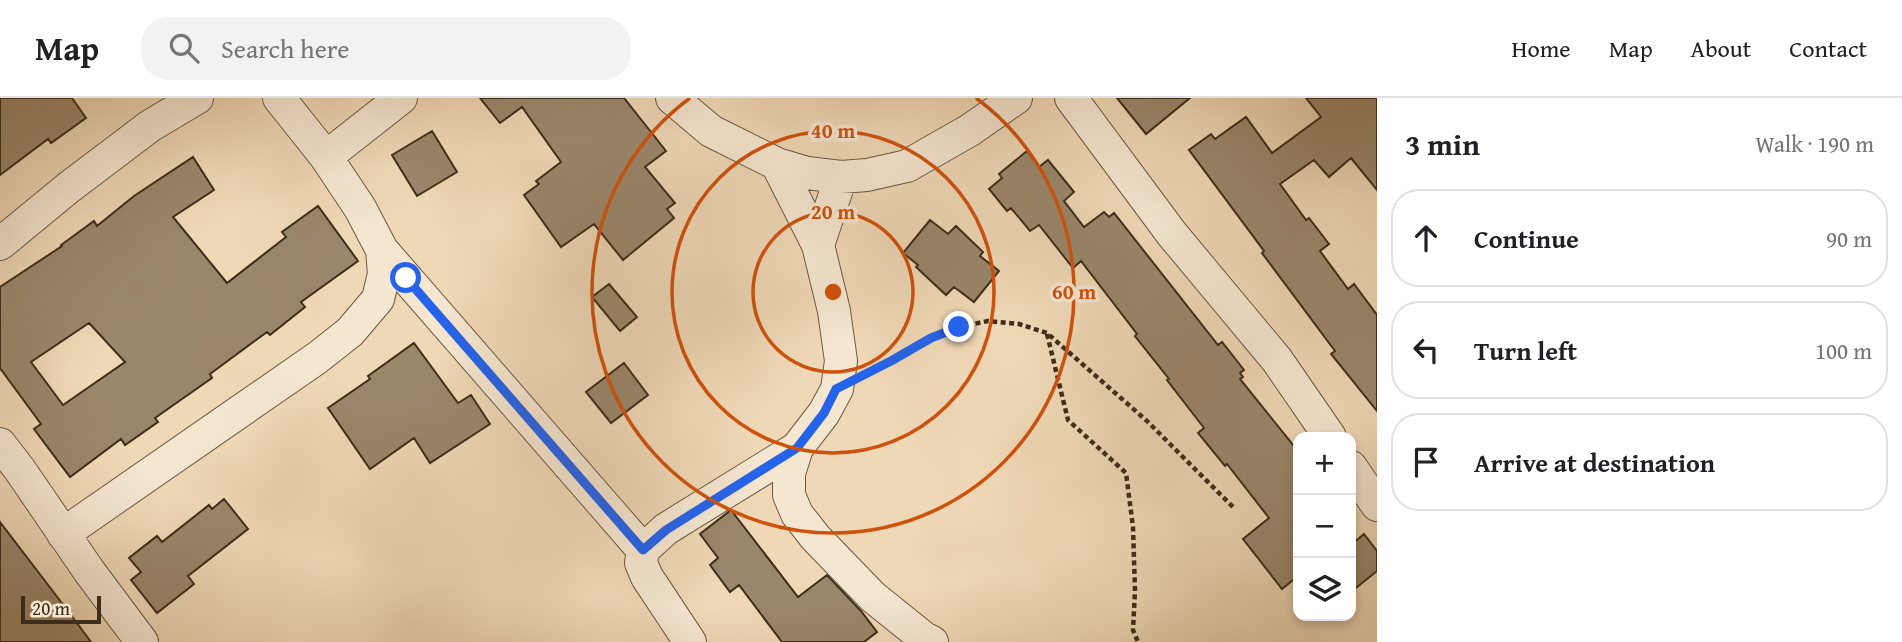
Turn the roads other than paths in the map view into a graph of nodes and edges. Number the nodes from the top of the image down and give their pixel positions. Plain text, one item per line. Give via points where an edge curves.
1 (197, 98) edge
2 (279, 98) edge
3 (401, 98) edge
4 (672, 98) edge
5 (1016, 98) edge
6 (1070, 98) edge
7 (326, 157) junction
8 (777, 164) junction
9 (841, 177) junction
10 (0, 244) edge
11 (818, 245) junction
12 (382, 250) junction
13 (1327, 432) edge
14 (0, 444) edge
15 (797, 448) junction
16 (1356, 474) edge
17 (1377, 505) edge
18 (63, 534) junction
19 (643, 550) junction
20 (670, 629) edge
21 (142, 642) edge
22 (690, 642) edge
23 (932, 642) edge

1 - 10 street via 150,126
2 - 7 street
3 - 7 street
4 - 8 street via 711,131
5 - 9 street via 907,166
6 - 13 street via 1172,234 1277,360
7 - 12 street
8 - 9 street
8 - 11 street
9 - 11 street
11 - 15 street via 841,362 836,389 824,413
12 - 18 street via 379,299 350,332
12 - 19 street
14 - 18 street
15 - 19 street via 677,522
15 - 23 street via 789,473 789,495 797,514 873,597
16 - 17 street
18 - 21 street
19 - 20 street via 641,563
20 - 22 street

